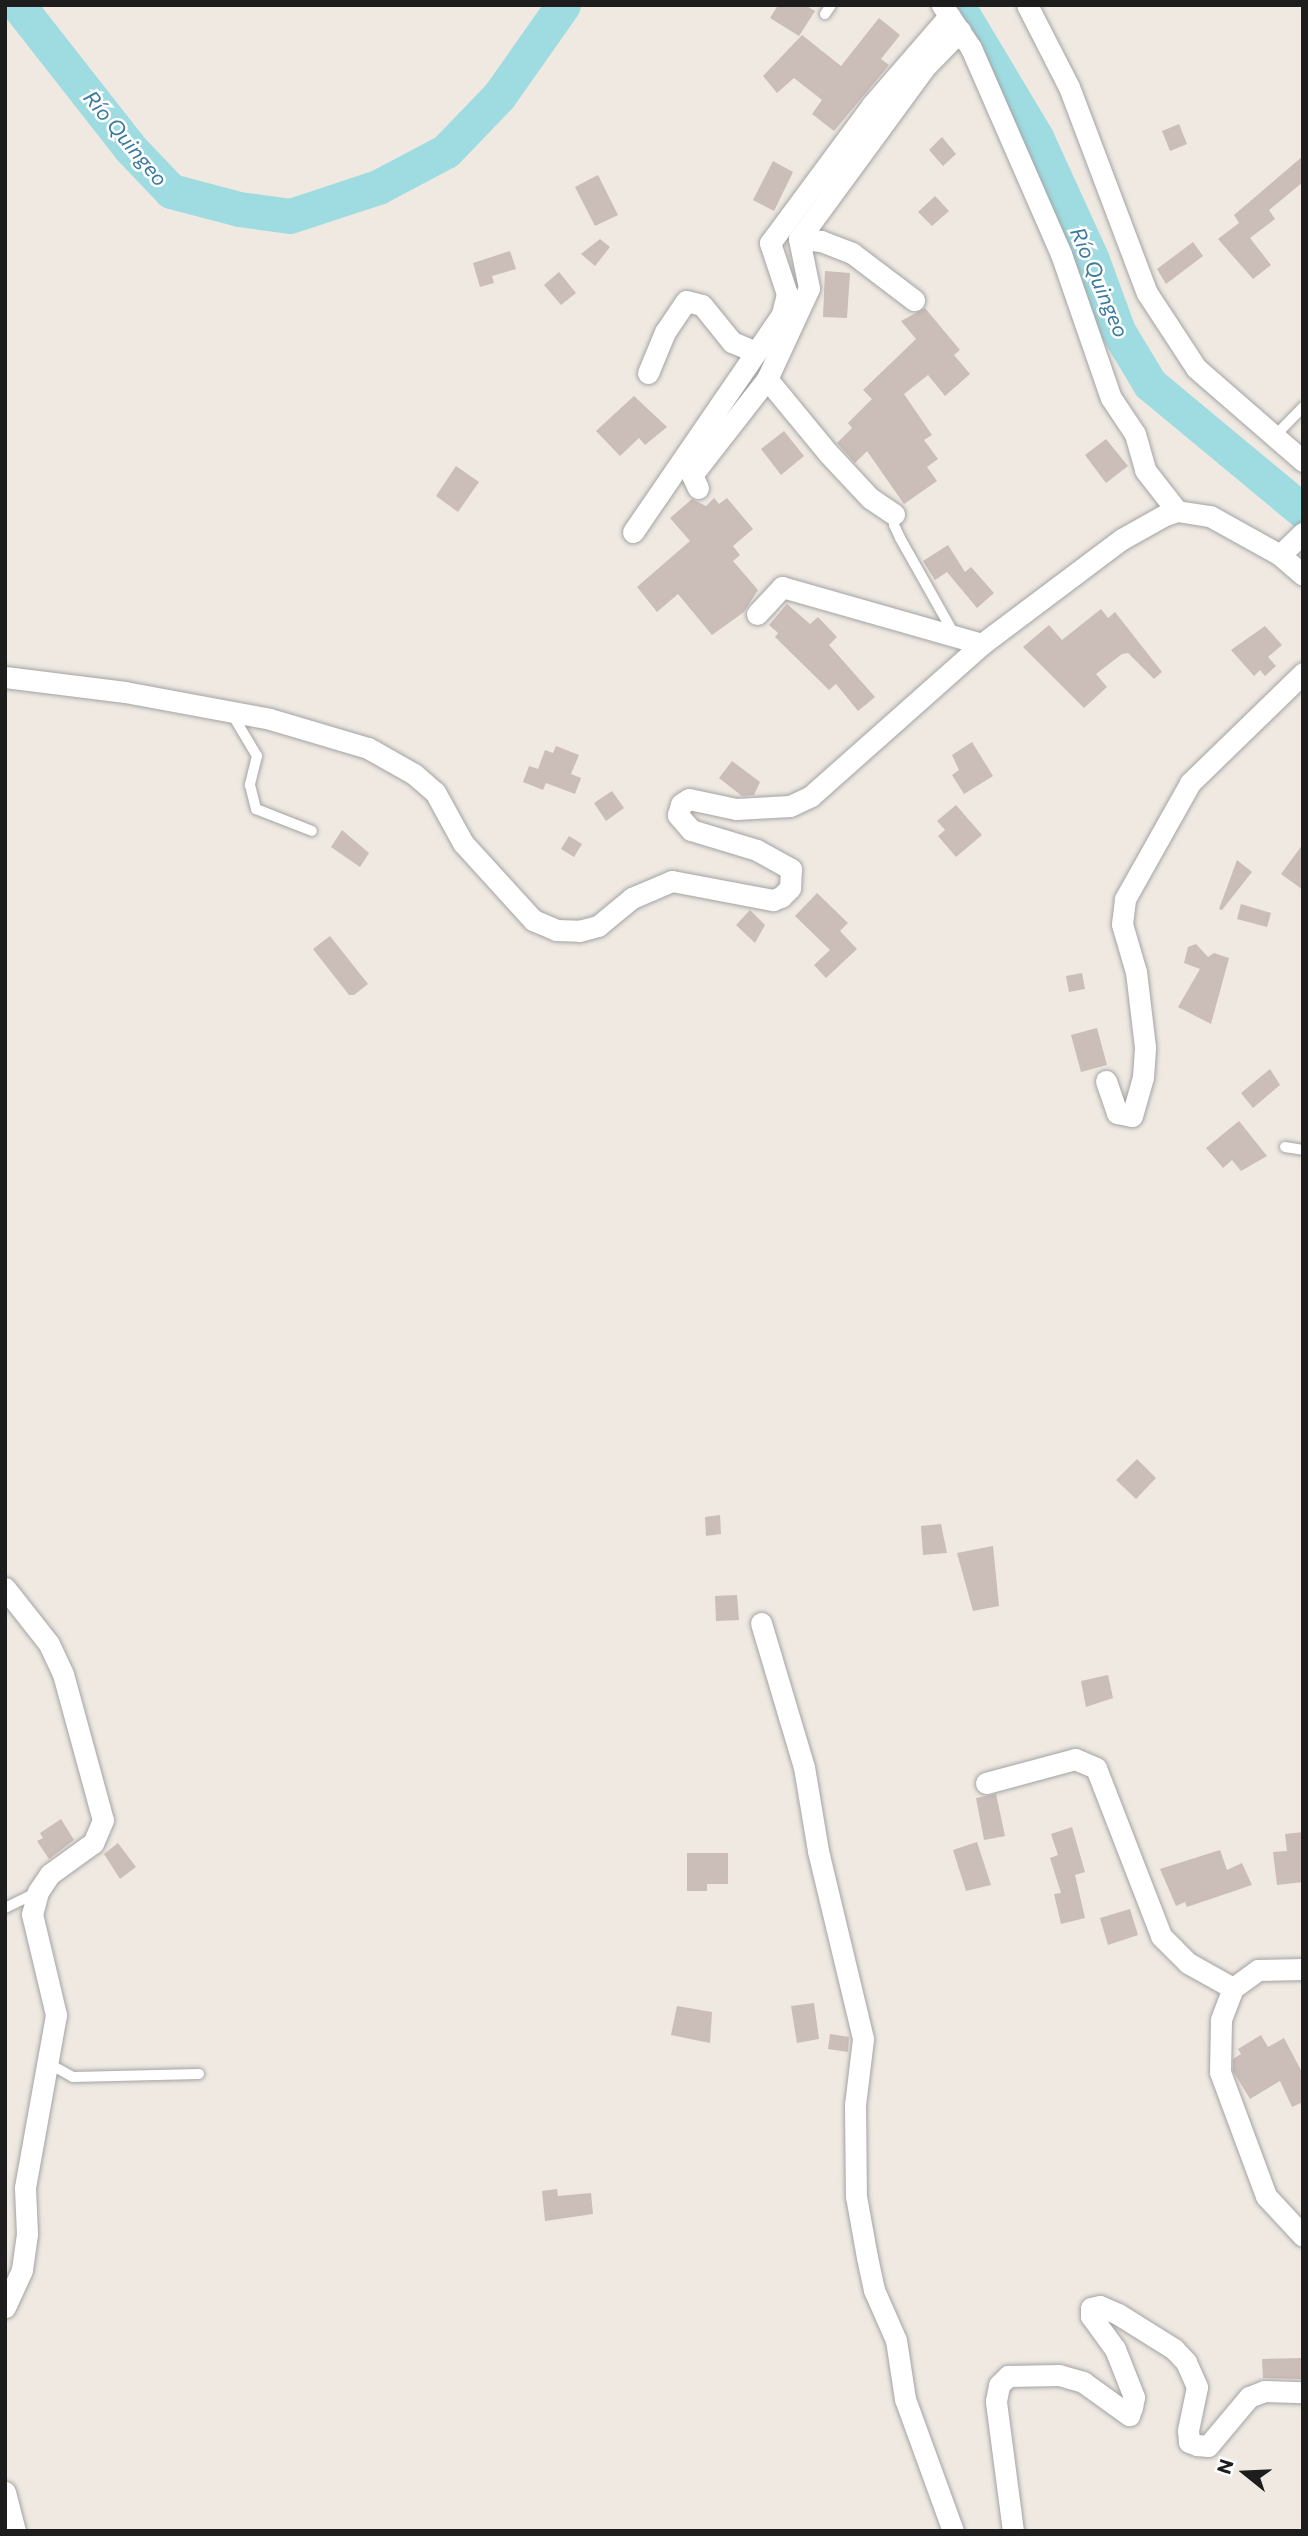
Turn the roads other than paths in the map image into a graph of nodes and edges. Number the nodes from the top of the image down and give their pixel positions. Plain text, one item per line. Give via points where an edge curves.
1 (1027, 5) edge
2 (950, 17) edge
3 (799, 239) junction
4 (914, 300) dead end
5 (756, 352) junction
6 (648, 373) dead end
7 (767, 379) junction
8 (1303, 407) edge
9 (1276, 435) junction
10 (1303, 461) edge
11 (698, 488) dead end
12 (1177, 511) junction
13 (897, 512) joint
14 (634, 532) dead end
15 (1292, 543) edge
16 (1303, 575) edge
17 (757, 614) dead end
18 (956, 636) junction
19 (982, 644) junction
20 (1303, 673) edge
21 (5, 677) edge
22 (231, 711) junction
23 (312, 831) dead end
24 (1106, 1081) dead end
25 (1285, 1147) dead end
26 (1303, 1150) edge
27 (5, 1588) edge
28 (761, 1623) dead end
29 (986, 1783) dead end
30 (38, 1892) junction
31 (5, 1908) edge
32 (1303, 1969) edge
33 (1233, 1989) junction
34 (46, 2062) junction
35 (199, 2074) dead end
36 (1303, 2236) edge
37 (5, 2307) edge
38 (1303, 2392) edge
39 (5, 2492) edge
40 (15, 2531) edge
41 (953, 2531) edge
42 (1013, 2531) edge

1 - 9 street via 1069,87 1147,293 1196,368 1252,420
2 - 3 street via 924,68
2 - 5 street via 872,105 770,243 787,294 782,314
2 - 12 street via 1062,254 1111,398 1135,434 1145,470
3 - 4 street via 821,241 852,253
3 - 7 street via 809,288
5 - 6 street via 732,342 702,305 686,300 665,332
5 - 14 street
7 - 11 street via 692,475
7 - 13 street via 870,498
8 - 9 lane
9 - 10 street
12 - 15 street via 1210,516
12 - 19 street via 1122,539
13 - 18 lane via 900,538
15 - 16 street
17 - 18 street via 782,587
18 - 19 street
19 - 22 street via 811,796 790,806 736,809 689,799 681,804 678,815 691,830 757,850 791,869 790,888 781,897 750,896 672,881 632,898 598,926 579,931 556,930 533,920 463,843 435,793 414,774 368,748
20 - 24 street via 1190,783 1125,899 1122,925 1136,972 1145,1047 1143,1077 1132,1115 1117,1113
21 - 22 street
22 - 23 lane via 257,756 250,785 256,809
25 - 26 lane
27 - 30 street via 49,1644 63,1674 102,1805 103,1820 93,1843 50,1874
28 - 41 street via 804,1767 818,1851 863,2039 855,2105 856,2196 867,2257 874,2290 896,2340 905,2399
29 - 33 street via 1075,1759 1096,1768 1161,1936 1188,1963
30 - 31 lane
30 - 34 street via 32,1914 34,1932 56,2015
32 - 33 street via 1258,1970
33 - 36 street via 1221,2021 1220,2072 1229,2108 1266,2196
34 - 35 lane via 73,2077
34 - 37 street via 25,2188 27,2234 22,2270
38 - 42 street via 1265,2391 1249,2397 1208,2446 1189,2442 1197,2388 1186,2362 1174,2349 1118,2314 1100,2306 1091,2308 1091,2316 1115,2349 1134,2397 1132,2407 1129,2415 1083,2382 1059,2375 1008,2376 999,2385 996,2401
39 - 40 street

